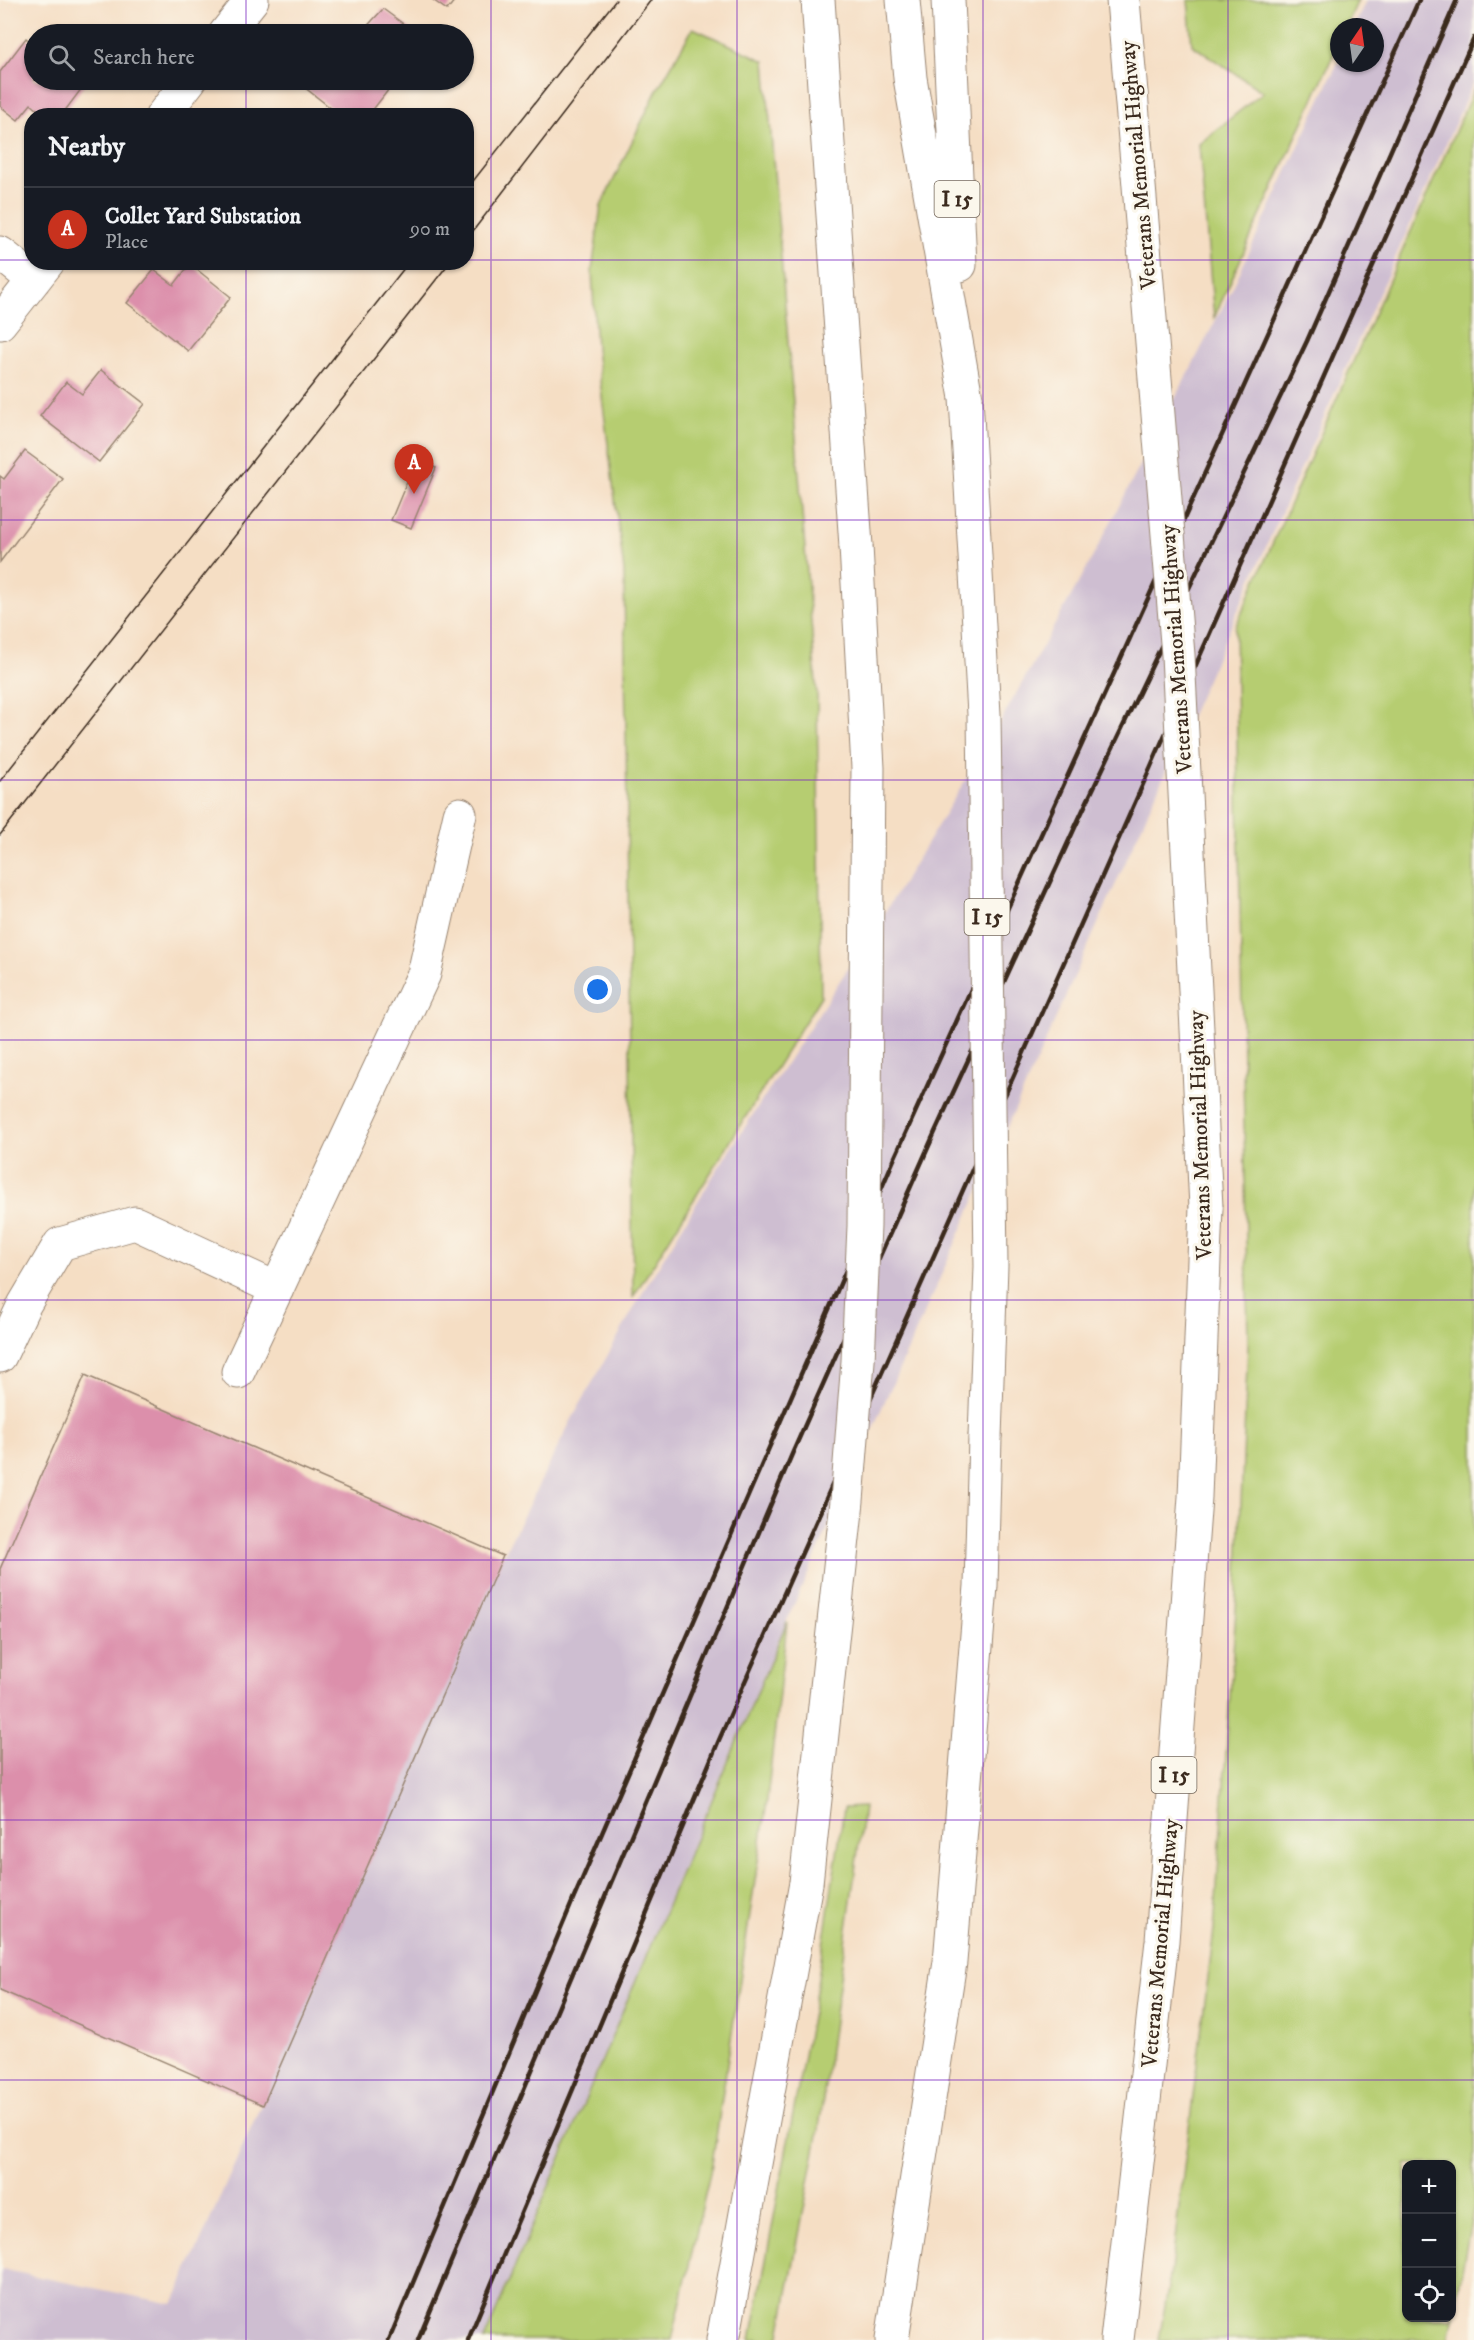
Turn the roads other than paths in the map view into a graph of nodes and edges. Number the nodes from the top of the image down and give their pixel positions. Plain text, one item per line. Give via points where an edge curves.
1 (252, 0) edge
2 (818, 0) edge
3 (903, 0) edge
4 (948, 0) edge
5 (1123, 0) edge
6 (233, 24) edge
7 (182, 90) edge
8 (168, 108) edge
9 (0, 253) edge
10 (24, 264) edge
11 (41, 271) edge
12 (0, 323) edge
13 (966, 398) junction
14 (460, 814) dead end
15 (277, 1289) junction
16 (0, 1356) edge
17 (238, 1372) dead end
18 (1118, 2337) edge
19 (723, 2340) edge
20 (892, 2340) edge

1 - 6 main road
2 - 19 main road, bridge via 868,768 864,1226 847,1501 806,1883
3 - 13 main road via 910,78
4 - 13 main road, I 15
5 - 18 main road, Veterans Memorial Highway / I 15, bridge via 1178,655 1206,1207 1195,1497 1162,1941
7 - 8 main road
9 - 10 main road
11 - 12 main road
13 - 20 main road, I 15, bridge via 984,714 991,1266 981,1586 950,1962
14 - 15 main road via 424,974
15 - 16 main road via 135,1223 60,1244
15 - 17 main road

